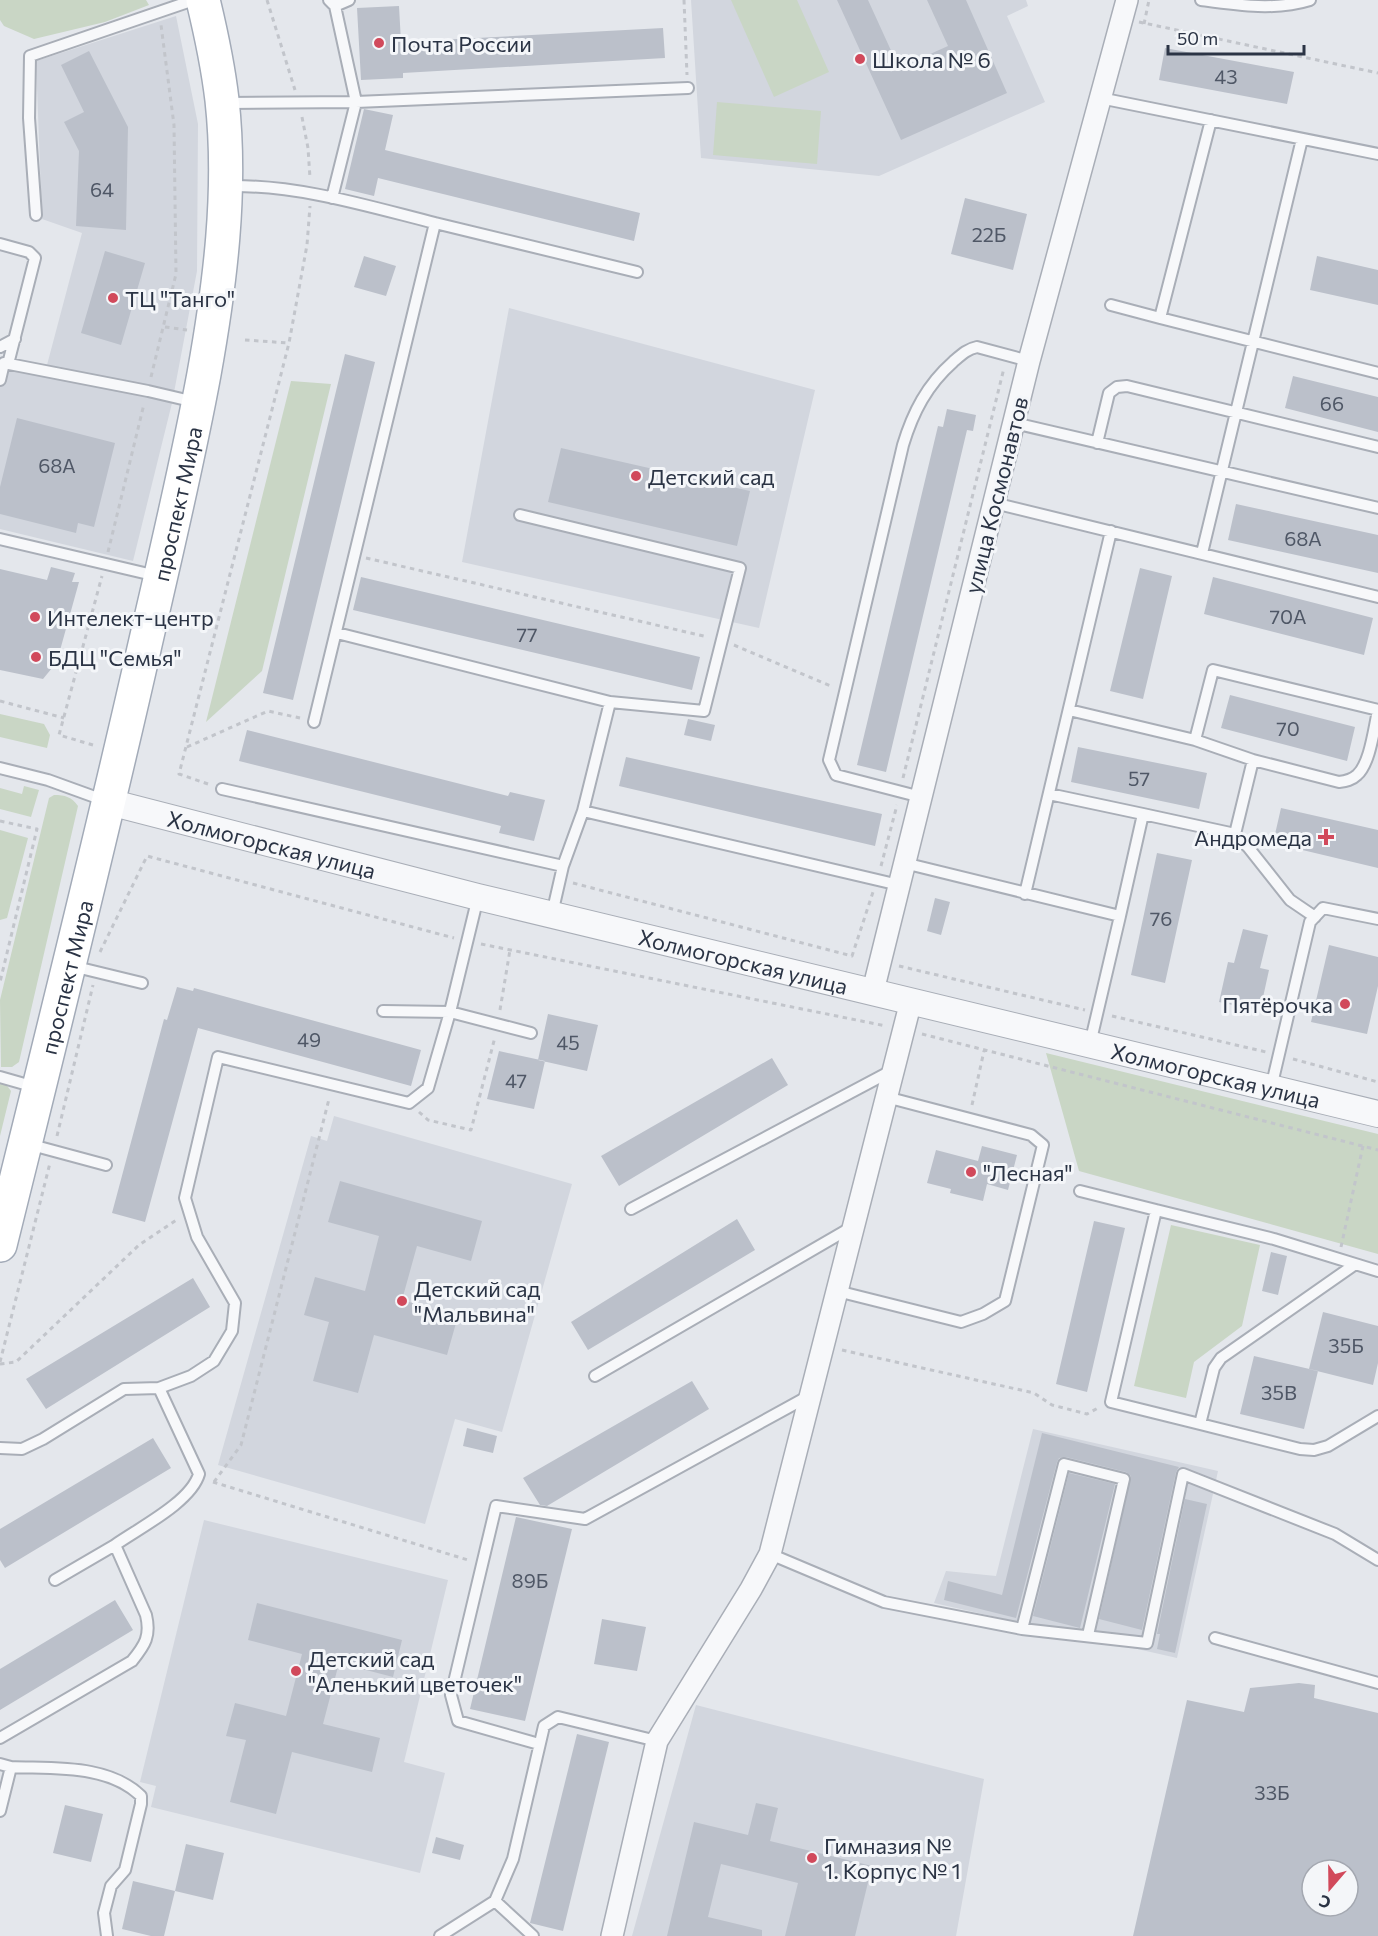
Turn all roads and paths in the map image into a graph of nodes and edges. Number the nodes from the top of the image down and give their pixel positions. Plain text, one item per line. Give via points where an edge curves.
1 (194, 0) edge
2 (203, 0) edge
3 (267, 0) edge
4 (349, 0) edge
5 (684, 0) edge
6 (1127, 0) edge
7 (1149, 0) edge
8 (1200, 0) edge
9 (1310, 0) edge
10 (332, 3) edge
11 (159, 11) junction
12 (1134, 21) dead end
13 (1144, 24) junction
14 (1378, 73) edge
15 (687, 88) joint
16 (1100, 98) junction
17 (298, 101) junction
18 (356, 102) junction
19 (222, 103) junction
20 (1211, 120) junction
21 (1302, 139) junction
22 (1378, 154) edge
23 (224, 186) junction
24 (311, 193) junction
25 (332, 198) junction
26 (36, 215) dead end
27 (435, 223) junction
28 (0, 244) edge
29 (637, 272) dead end
30 (1110, 305) dead end
31 (1160, 318) junction
32 (165, 327) junction
33 (189, 330) dead end
34 (15, 339) junction
35 (245, 340) dead end
36 (1253, 342) junction
37 (289, 343) junction
38 (0, 347) edge
39 (1007, 356) junction
40 (1029, 361) junction
41 (8, 364) junction
42 (1378, 373) edge
43 (0, 380) edge
44 (148, 391) junction
45 (198, 403) junction
46 (1236, 412) junction
47 (1014, 423) junction
48 (1097, 442) junction
49 (1378, 447) edge
50 (1221, 472) junction
51 (994, 503) junction
52 (1378, 508) edge
53 (520, 515) dead end
54 (1111, 531) junction
55 (0, 539) edge
56 (1202, 553) junction
57 (356, 556) junction
58 (105, 564) junction
59 (161, 576) junction
60 (1378, 597) edge
61 (337, 633) junction
62 (722, 640) junction
63 (844, 692) junction
64 (0, 701) edge
65 (610, 702) junction
66 (1069, 710) junction
67 (1378, 710) edge
68 (64, 718) junction
69 (314, 722) joint
70 (1195, 740) junction
71 (93, 745) dead end
72 (187, 747) junction
73 (1253, 760) junction
74 (0, 768) edge
75 (222, 789) joint
76 (900, 793) junction
77 (1049, 794) junction
78 (921, 798) junction
79 (109, 802) junction
80 (583, 811) junction
81 (1143, 814) junction
82 (0, 821) edge
83 (1236, 834) junction
84 (904, 863) junction
85 (563, 866) junction
86 (877, 880) junction
87 (899, 885) junction
88 (1025, 894) junction
89 (478, 897) junction
90 (552, 914) junction
91 (1120, 916) junction
92 (1315, 917) junction
93 (1378, 919) edge
94 (467, 941) junction
95 (510, 950) junction
96 (898, 966) dead end
97 (82, 969) junction
98 (0, 982) edge
99 (141, 983) dead end
100 (873, 991) junction
101 (911, 1001) junction
102 (383, 1011) dead end
103 (450, 1012) junction
104 (1097, 1013) junction
105 (498, 1024) junction
106 (904, 1029) junction
107 (531, 1033) dead end
108 (1090, 1044) junction
109 (984, 1051) junction
110 (1279, 1056) junction
111 (893, 1070) junction
112 (0, 1077) edge
113 (1378, 1082) edge
114 (333, 1085) junction
115 (39, 1088) junction
116 (1271, 1088) junction
117 (886, 1097) junction
118 (409, 1103) junction
119 (1377, 1109) edge
120 (968, 1118) junction
121 (1363, 1146) junction
122 (39, 1147) junction
123 (1378, 1150) edge
124 (106, 1165) dead end
125 (7, 1185) edge
126 (1080, 1191) dead end
127 (631, 1209) dead end
128 (1156, 1209) junction
129 (189, 1211) junction
130 (853, 1227) junction
131 (0, 1245) edge
132 (1338, 1260) junction
133 (1354, 1265) junction
134 (1378, 1271) edge
135 (837, 1291) junction
136 (823, 1346) junction
137 (0, 1363) edge
138 (595, 1376) dead end
139 (159, 1388) junction
140 (810, 1395) junction
141 (1111, 1402) junction
142 (1378, 1416) edge
143 (1200, 1424) junction
144 (0, 1448) edge
145 (199, 1474) junction
146 (214, 1482) junction
147 (114, 1545) junction
148 (770, 1554) junction
149 (1378, 1560) edge
150 (484, 1565) junction
151 (55, 1580) dead end
152 (1022, 1629) junction
153 (1088, 1635) junction
154 (1215, 1638) dead end
155 (1378, 1683) edge
156 (0, 1738) edge
157 (657, 1741) junction
158 (539, 1744) junction
159 (6, 1765) edge
160 (0, 1811) edge
161 (495, 1901) junction
162 (107, 1936) edge
163 (440, 1936) edge
164 (533, 1936) edge
165 (612, 1936) edge

1 - 11 lane
2 - 19 main road, проспект Мира
3 - 17 path
4 - 10 lane
5 - 15 path
6 - 16 street, улица Космонавтов
7 - 13 path
8 - 9 lane via 1272,7
10 - 18 lane
11 - 26 lane via 30,56 29,118
11 - 32 path via 174,125 176,274
12 - 13 path
13 - 14 path
15 - 18 lane
16 - 20 lane
16 - 40 street, улица Космонавтов
17 - 18 lane
17 - 19 lane
17 - 24 path via 308,148
18 - 25 lane
19 - 23 main road, проспект Мира
20 - 21 lane
20 - 31 lane
21 - 22 lane
21 - 36 lane
23 - 24 lane via 265,186
23 - 45 main road, проспект Мира via 214,316
24 - 25 lane
24 - 37 path via 307,245
25 - 27 lane
27 - 29 lane
27 - 57 lane
28 - 34 lane via 29,252 35,258
30 - 31 lane
31 - 36 lane
32 - 33 path
32 - 44 path
34 - 38 lane
34 - 41 lane
35 - 37 path
36 - 42 lane
36 - 46 lane
37 - 72 path
39 - 40 lane
39 - 63 lane via 977,347 969,349 938,375 910,423
39 - 76 path
40 - 47 street, улица Космонавтов
41 - 43 lane via 4,363
41 - 44 lane
44 - 45 lane
44 - 58 path
45 - 59 main road, проспект Мира
46 - 48 lane via 1127,386 1117,387 1109,393
46 - 49 lane
46 - 50 lane
47 - 48 lane
47 - 51 street, улица Космонавтов
48 - 50 lane
50 - 52 lane
50 - 56 lane
51 - 54 lane
51 - 78 street, улица Космонавтов
53 - 62 lane via 740,568
54 - 56 lane
54 - 66 lane
55 - 58 lane
56 - 60 lane
57 - 61 lane
57 - 62 path
58 - 59 lane
58 - 68 path
59 - 79 main road, проспект Мира
61 - 65 lane
61 - 69 lane
62 - 63 path
62 - 65 lane via 704,711
63 - 76 lane via 829,760 836,775
64 - 68 path
65 - 80 lane
66 - 70 lane
66 - 77 lane
67 - 70 lane via 1213,670
67 - 73 lane via 1365,765 1349,780 1339,782
68 - 71 path via 59,735
69 - 72 path via 268,711
70 - 73 lane
72 - 75 path via 179,774
73 - 83 lane
74 - 79 lane
75 - 85 lane
76 - 78 lane
76 - 86 path
77 - 81 lane
77 - 88 lane
78 - 84 street, улица Космонавтов
79 - 89 street, Холмогорская улица
79 - 97 main road, проспект Мира
80 - 85 lane
80 - 86 lane
81 - 83 lane
81 - 91 lane
82 - 98 path via 37,829
83 - 92 lane via 1290,900
84 - 87 street, улица Космонавтов
84 - 88 lane
85 - 86 path via 574,885 852,956
85 - 90 lane
86 - 87 lane
87 - 100 street, улица Космонавтов
88 - 91 lane
89 - 90 street, Холмогорская улица
89 - 94 lane
90 - 100 street, Холмогорская улица
91 - 104 lane
92 - 93 lane via 1323,908
92 - 110 lane via 1310,922
94 - 95 path
94 - 97 path via 147,856 100,952
94 - 103 lane
95 - 105 path
95 - 106 path
96 - 104 path
97 - 99 lane
97 - 115 main road, проспект Мира
97 - 122 path
100 - 101 street, Холмогорская улица
101 - 106 street
101 - 108 street, Холмогорская улица
102 - 103 lane
103 - 105 lane
103 - 118 lane via 428,1088
104 - 108 lane
104 - 110 path
105 - 107 lane
105 - 118 path via 471,1130 428,1120
106 - 109 path
106 - 111 street
108 - 116 street, Холмогорская улица
109 - 120 path
109 - 121 path
110 - 113 path
110 - 116 lane
111 - 117 street
111 - 127 lane
112 - 115 lane
114 - 118 lane
114 - 129 lane via 218,1057 185,1198
114 - 146 path via 241,1445
115 - 122 main road, проспект Мира
116 - 119 street, Холмогорская улица
117 - 120 lane
117 - 130 street
120 - 135 lane via 1031,1135 1043,1145 1005,1301 961,1322
121 - 123 path
121 - 132 path
122 - 124 lane
122 - 125 main road, проспект Мира
122 - 137 path
125 - 131 main road, проспект Мира
126 - 128 lane
128 - 132 lane
128 - 141 lane
129 - 137 path via 139,1245 16,1362
129 - 139 lane via 197,1236 235,1303 232,1331 214,1361 191,1376
130 - 135 street
130 - 138 lane
132 - 133 lane
133 - 134 lane
133 - 143 lane via 1221,1358 1214,1368
135 - 136 street
136 - 140 street
136 - 141 path via 1034,1393 1052,1405 1087,1414
139 - 144 lane via 124,1389 44,1439 22,1449
139 - 145 lane
140 - 148 street
140 - 150 lane via 585,1519 496,1506
141 - 143 lane
142 - 143 lane via 1328,1446 1314,1450
145 - 146 path
145 - 147 lane via 186,1497
146 - 150 path
147 - 151 lane
147 - 156 lane via 146,1615 149,1627 145,1646 132,1661
148 - 152 lane via 884,1602
148 - 157 street
149 - 153 lane via 1335,1534 1184,1474 1147,1643
150 - 158 lane via 451,1695 458,1721
152 - 153 lane
152 - 153 lane via 1064,1464 1124,1479
154 - 155 lane
157 - 158 lane via 558,1717 544,1726
157 - 165 street
158 - 161 lane via 513,1858
159 - 160 lane
159 - 162 lane via 92,1773 132,1788 141,1796 125,1870 111,1886 104,1913
161 - 163 lane
161 - 164 lane

